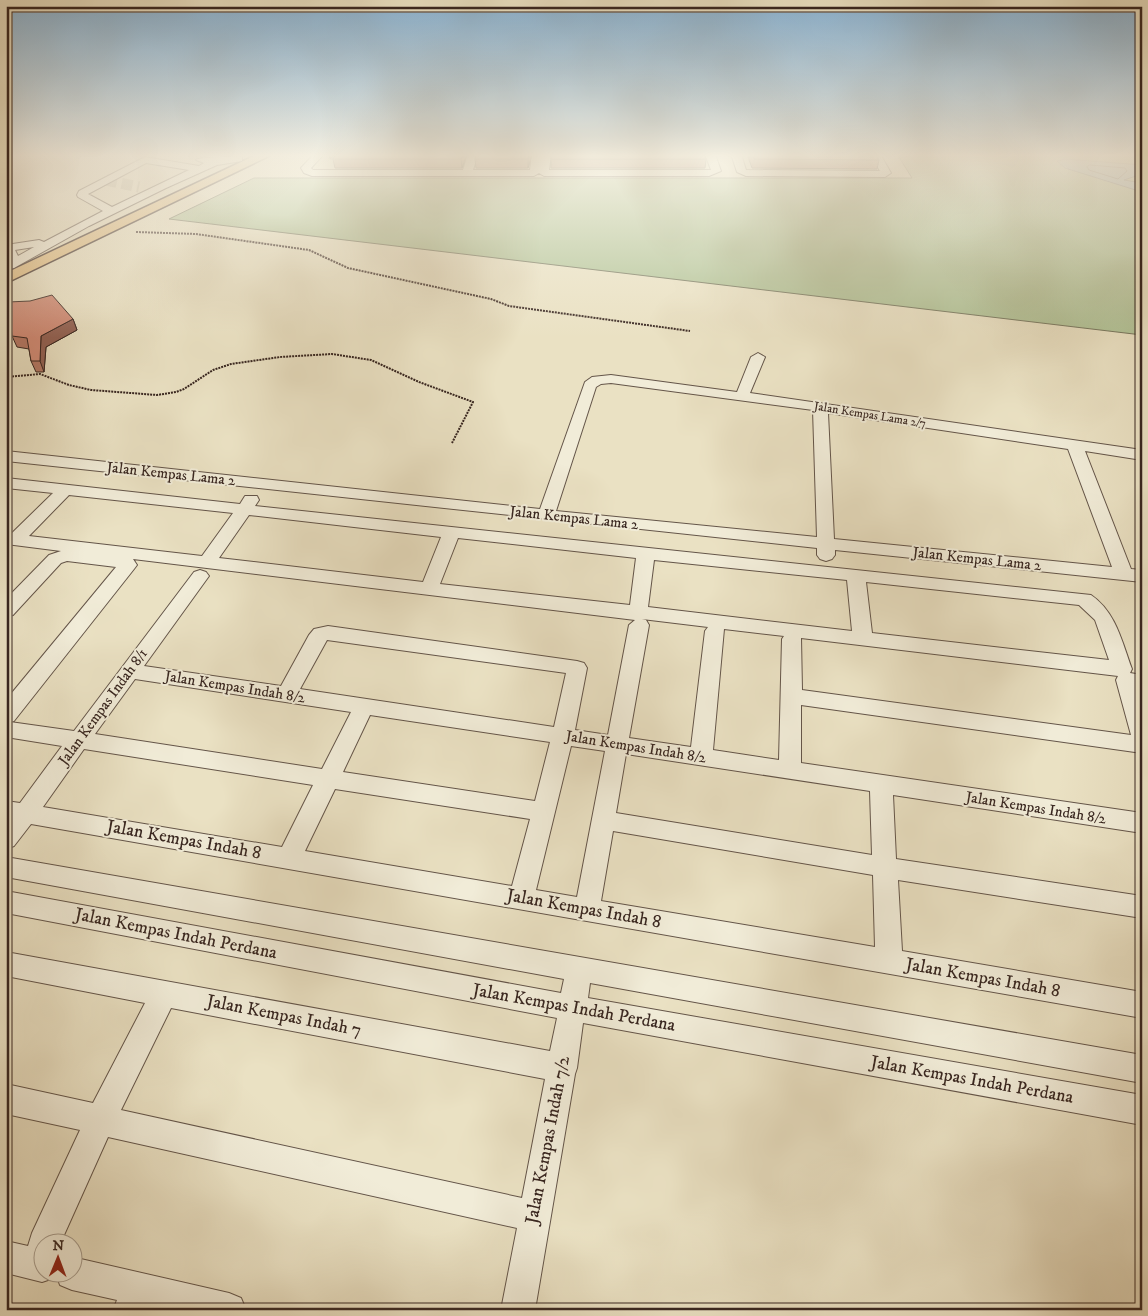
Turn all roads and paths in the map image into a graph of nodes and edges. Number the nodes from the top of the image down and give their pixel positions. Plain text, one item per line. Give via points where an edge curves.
1 (91, 215) edge
2 (93, 215) edge
3 (122, 215) edge
4 (137, 215) edge
5 (110, 228) junction
6 (7, 271) edge
7 (690, 331) dead end
8 (758, 357) dead end
9 (6, 377) edge
10 (742, 396) junction
11 (820, 407) junction
12 (452, 443) dead end
13 (1075, 446) junction
14 (6, 456) edge
15 (1142, 456) edge
16 (6, 483) edge
17 (263, 484) junction
18 (66, 489) junction
19 (244, 509) junction
20 (546, 516) junction
21 (452, 532) junction
22 (10, 539) edge
23 (826, 543) junction
24 (646, 554) junction
25 (203, 569) junction
26 (826, 572) junction
27 (1124, 574) junction
28 (856, 576) junction
29 (1142, 576) edge
30 (429, 589) junction
31 (6, 611) edge
32 (638, 619) junction
33 (715, 631) dead end
34 (792, 639) dead end
35 (863, 640) junction
36 (130, 671) junction
37 (1130, 677) edge
38 (286, 695) junction
39 (791, 696) junction
40 (364, 706) junction
41 (6, 716) edge
42 (6, 729) edge
43 (1142, 735) edge
44 (563, 736) junction
45 (78, 741) junction
46 (617, 744) junction
47 (1142, 745) edge
48 (701, 757) junction
49 (790, 770) junction
50 (328, 780) junction
51 (881, 784) junction
52 (16, 811) edge
53 (543, 812) junction
54 (603, 820) junction
55 (1142, 823) edge
56 (6, 838) edge
57 (289, 858) junction
58 (6, 867) edge
59 (884, 867) junction
60 (521, 898) junction
61 (6, 902) edge
62 (1142, 907) edge
63 (587, 909) junction
64 (889, 962) junction
65 (6, 964) edge
66 (579, 970) junction
67 (164, 994) junction
68 (1142, 1005) edge
69 (572, 1008) junction
70 (563, 1068) junction
71 (1142, 1069) edge
72 (6, 1099) edge
73 (1142, 1110) edge
74 (101, 1119) junction
75 (534, 1216) junction
76 (44, 1234) edge
77 (82, 1277) edge
78 (134, 1299) edge
79 (229, 1310) edge
80 (518, 1310) edge

1 - 6 street via 38,244 8,248 13,257
2 - 6 street
3 - 6 main road
4 - 5 main road
5 - 6 main road
5 - 7 path via 196,234 309,250 339,266 492,299 509,306
8 - 10 street
9 - 12 path via 31,373 96,390 168,394 191,386 208,371 229,364 300,356 362,358 473,402
10 - 11 street, Jalan Kempas Lama 2/7
10 - 20 street, Jalan Kempas Lama 2/7 via 624,380 597,380 590,385
11 - 13 street, Jalan Kempas Lama 2/7
11 - 23 street
13 - 15 street, Jalan Kempas Lama 2/7
13 - 27 street
14 - 17 street, Jalan Kempas Lama 2
16 - 18 street
17 - 19 street, Jalan Kempas Indah 8/1
17 - 20 street, Jalan Kempas Lama 2
18 - 19 street
18 - 22 street
19 - 21 street
19 - 25 street, Jalan Kempas Indah 8/1
20 - 23 street, Jalan Kempas Lama 2
21 - 24 street
21 - 30 street
22 - 25 street
23 - 26 street
23 - 27 street, Jalan Kempas Lama 2
24 - 26 street
24 - 32 street
25 - 30 street
25 - 36 street, Jalan Kempas Indah 8/1
26 - 28 street
27 - 29 street, Jalan Kempas Lama 2
28 - 35 street
28 - 37 street via 1084,599 1094,604 1103,616
30 - 32 street
31 - 41 street via 55,559 66,556 128,565
32 - 35 street
32 - 46 street
33 - 48 street
34 - 39 street
35 - 37 street
36 - 38 street, Jalan Kempas Indah 8/2
36 - 45 street, Jalan Kempas Indah 8/1
37 - 43 street
38 - 40 street, Jalan Kempas Indah 8/2
38 - 44 street via 316,640 321,634 328,633 573,667 577,672
39 - 47 street
39 - 49 street
40 - 44 street, Jalan Kempas Indah 8/2
40 - 50 street
42 - 45 street
44 - 46 street, Jalan Kempas Indah 8/2
44 - 53 street
45 - 50 street
45 - 52 street, Jalan Kempas Indah 8/1
46 - 48 street, Jalan Kempas Indah 8/2
46 - 54 street
48 - 49 street, Jalan Kempas Indah 8/2
49 - 51 street, Jalan Kempas Indah 8/2
50 - 53 street
50 - 57 street
51 - 55 street, Jalan Kempas Indah 8/2
51 - 59 street
52 - 56 street, Jalan Kempas Indah 8/1
52 - 57 street, Jalan Kempas Indah 8
53 - 60 street
54 - 59 street
54 - 63 street
57 - 60 street, Jalan Kempas Indah 8
58 - 66 street
59 - 62 street
59 - 64 street
60 - 63 street, Jalan Kempas Indah 8
61 - 69 street, Jalan Kempas Indah Perdana
63 - 64 street, Jalan Kempas Indah 8
64 - 68 street, Jalan Kempas Indah 8
65 - 67 street, Jalan Kempas Indah 7
66 - 69 street, Jalan Kempas Indah 7/2
66 - 71 street
67 - 70 street, Jalan Kempas Indah 7
67 - 74 street
69 - 70 street, Jalan Kempas Indah 7/2
69 - 73 street, Jalan Kempas Indah Perdana
70 - 75 street, Jalan Kempas Indah 7/2
72 - 74 street
74 - 75 street
74 - 76 street
75 - 80 street, Jalan Kempas Indah 7/2
77 - 78 street
78 - 79 street

